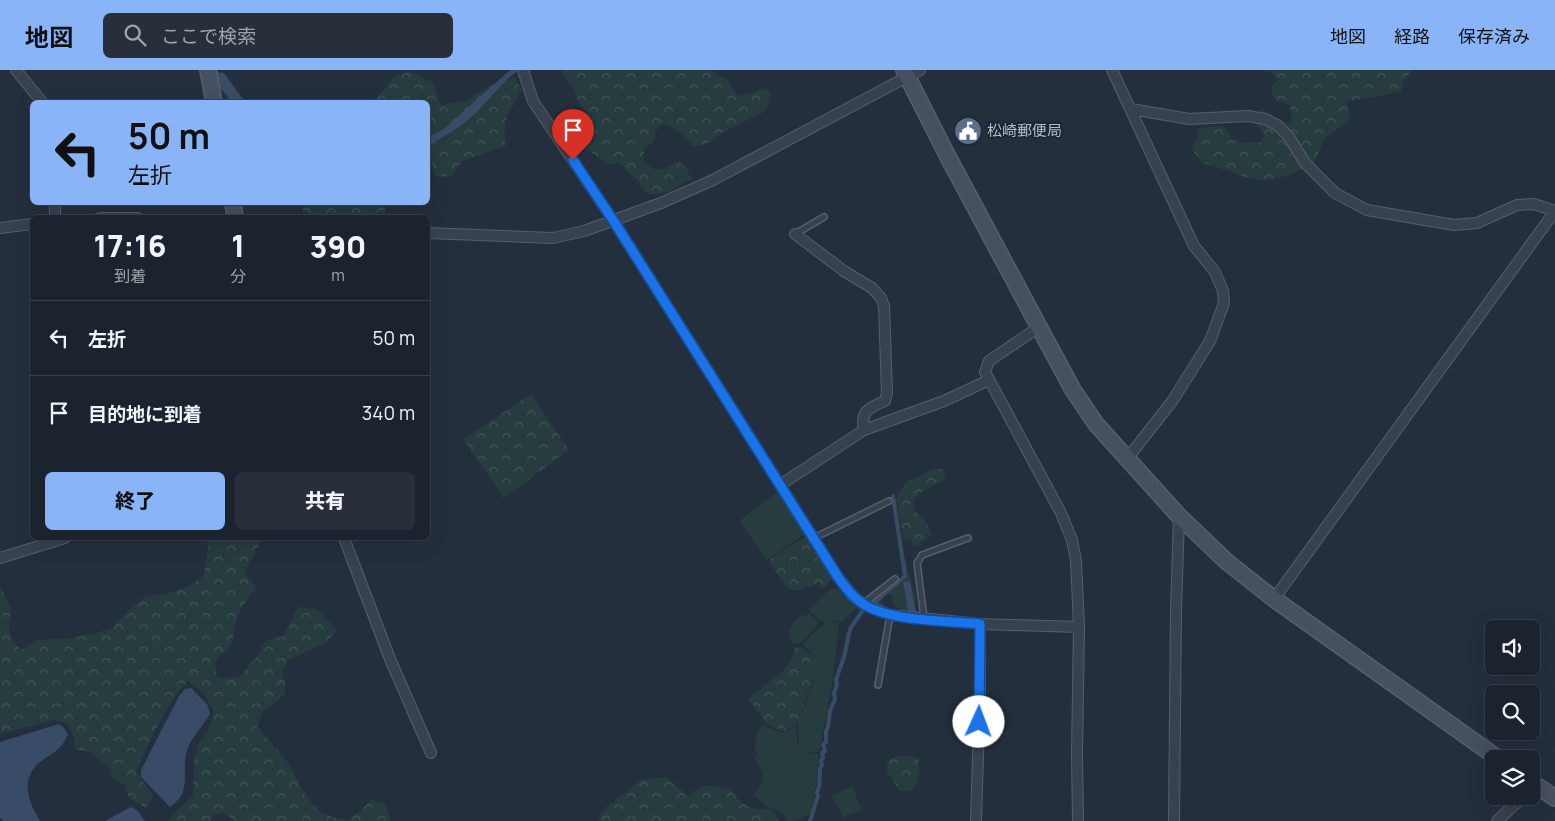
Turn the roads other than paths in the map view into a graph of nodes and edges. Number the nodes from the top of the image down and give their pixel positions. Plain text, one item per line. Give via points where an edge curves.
1 (16, 70) edge
2 (208, 70) edge
3 (523, 70) edge
4 (1112, 70) edge
5 (911, 72) edge
6 (41, 100) edge
7 (214, 100) edge
8 (1131, 109) junction
9 (1555, 211) edge
10 (824, 217) dead end
11 (613, 220) junction
12 (30, 224) edge
13 (0, 228) edge
14 (430, 233) edge
15 (795, 234) joint
16 (1039, 327) junction
17 (989, 380) junction
18 (864, 430) junction
19 (1127, 458) junction
20 (780, 486) junction
21 (889, 501) dead end
22 (1179, 516) junction
23 (813, 538) junction
24 (968, 538) dead end
25 (58, 540) edge
26 (345, 540) edge
27 (0, 558) edge
28 (895, 579) dead end
29 (1274, 599) junction
30 (863, 604) junction
31 (890, 615) junction
32 (925, 619) junction
33 (980, 624) junction
34 (1079, 627) junction
35 (878, 685) dead end
36 (1486, 750) edge
37 (431, 753) dead end
38 (1540, 789) edge
39 (1555, 798) edge
40 (1514, 805) edge
41 (976, 821) edge
42 (1078, 821) edge
43 (1174, 821) edge
44 (1497, 821) edge

1 - 6 street
2 - 7 street
3 - 11 street via 533,101
4 - 8 street
5 - 11 street via 713,180
5 - 16 street via 946,153
8 - 9 street via 1189,119 1248,116 1265,119 1289,137 1305,163 1335,193 1367,210 1454,225 1477,223 1517,205 1534,204
8 - 19 street via 1194,246 1214,272 1223,291 1224,303 1210,341 1173,400
9 - 29 street
10 - 15 lane
11 - 14 street via 553,238
11 - 20 street
12 - 13 street
15 - 18 street via 872,288 884,306 887,393 884,401 864,414
16 - 17 street via 989,361 985,372
16 - 19 street via 1073,390 1096,424
17 - 18 street
17 - 34 street via 1061,512 1072,540
18 - 20 street
19 - 22 street
20 - 23 street
21 - 23 lane
22 - 29 street via 1226,561
22 - 43 street
23 - 30 street via 838,577
24 - 32 lane via 922,554 919,558
25 - 27 street
26 - 37 street via 390,659
28 - 30 lane
29 - 36 street
30 - 31 street
31 - 32 street
31 - 35 lane
32 - 33 street
33 - 34 street
33 - 41 street
34 - 42 street
38 - 39 street
40 - 44 street

